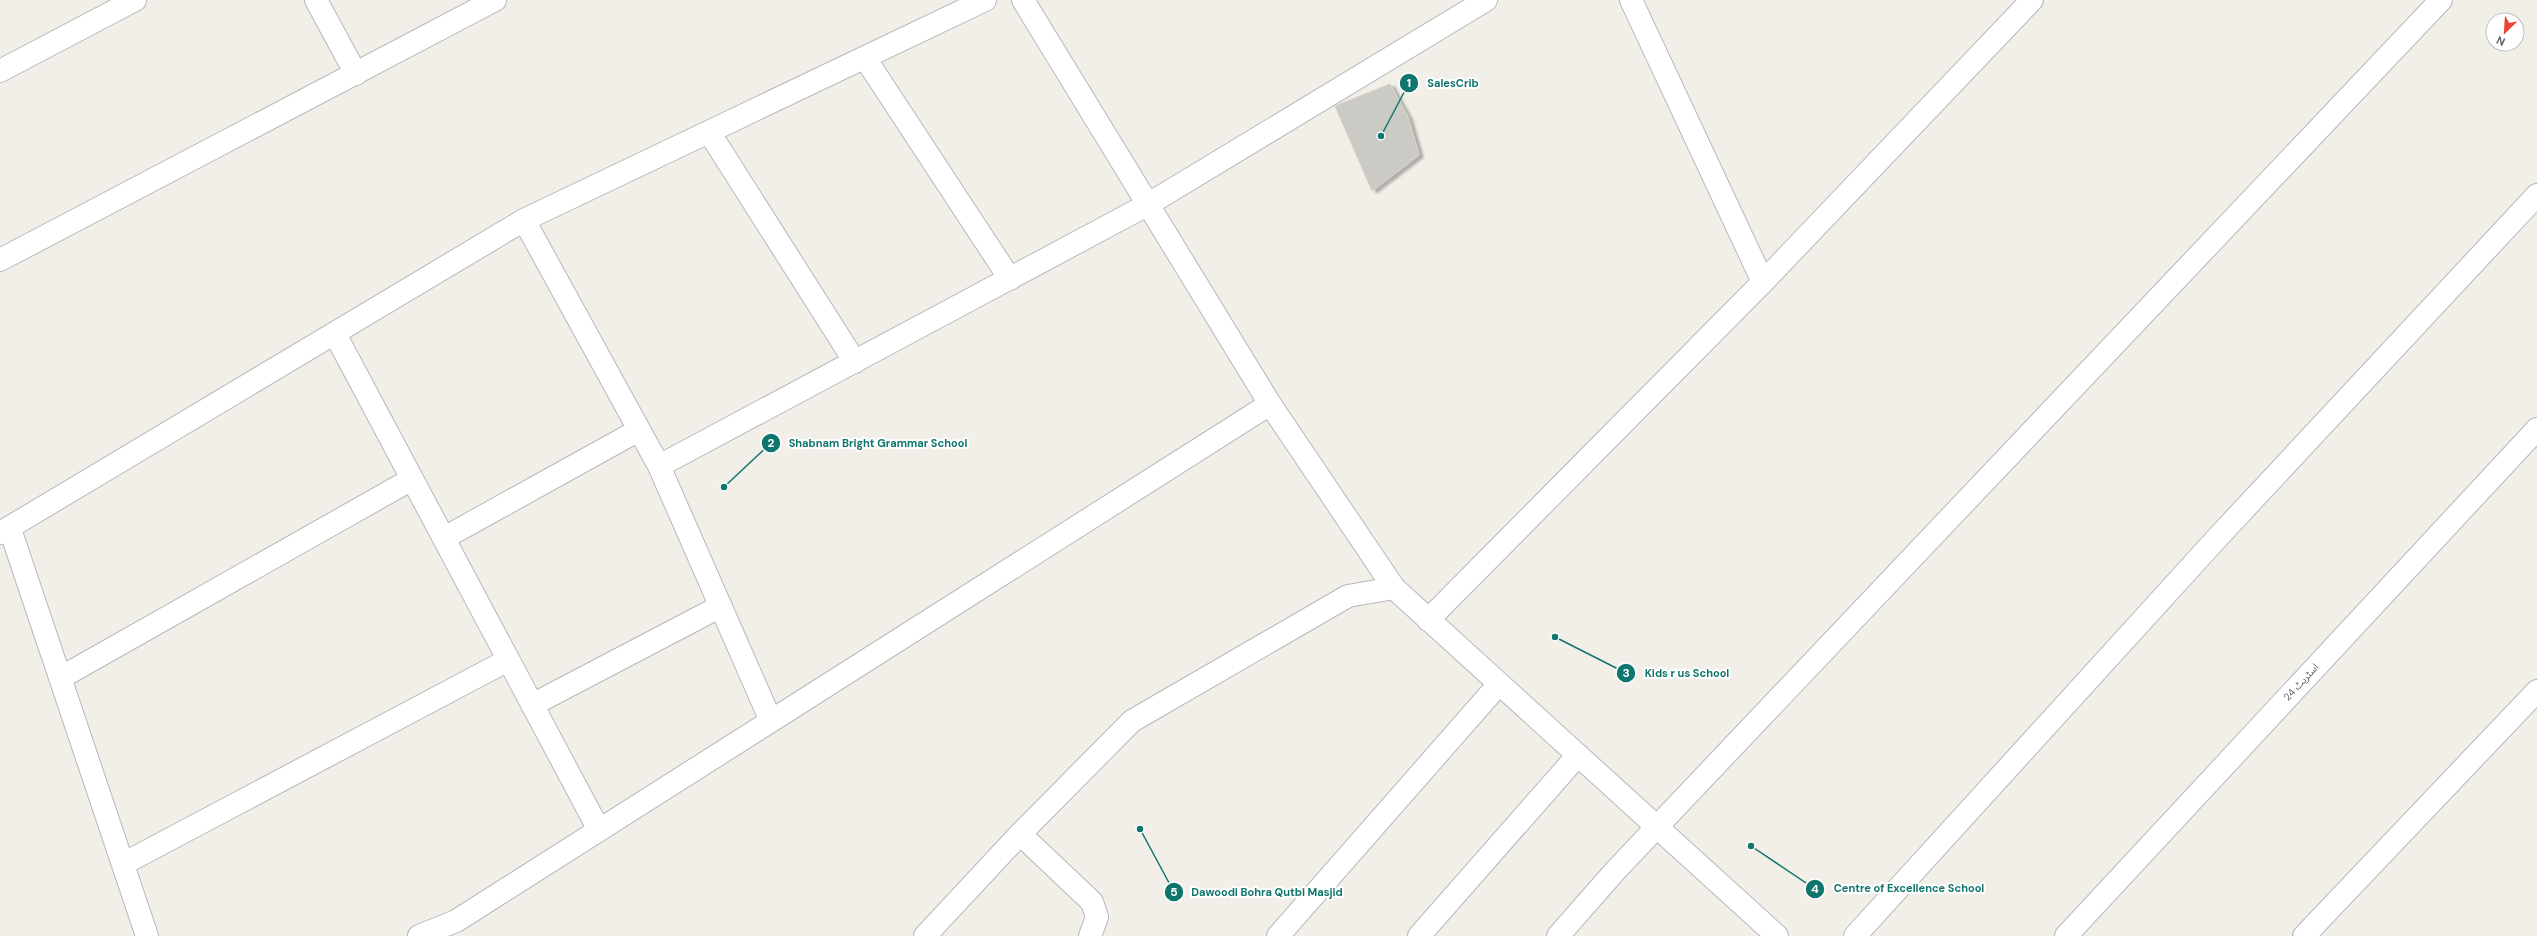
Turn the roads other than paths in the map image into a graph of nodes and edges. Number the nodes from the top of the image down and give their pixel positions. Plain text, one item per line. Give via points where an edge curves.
1 (135, 0) edge
2 (316, 0) edge
3 (495, 0) edge
4 (986, 0) edge
5 (1023, 0) edge
6 (1486, 0) edge
7 (1631, 0) edge
8 (2032, 0) edge
9 (2441, 0) edge
10 (865, 58) junction
11 (0, 71) edge
12 (356, 74) junction
13 (709, 132) junction
14 (2537, 195) edge
15 (1147, 205) junction
16 (524, 220) junction
17 (0, 260) edge
18 (1010, 279) junction
19 (1763, 282) junction
20 (335, 334) junction
21 (855, 362) junction
22 (1270, 404) junction
23 (2537, 429) edge
24 (639, 430) junction
25 (659, 466) junction
26 (412, 479) junction
27 (5, 531) edge
28 (444, 538) junction
29 (1394, 588) junction
30 (721, 606) junction
31 (1428, 620) junction
32 (508, 660) junction
33 (60, 678) junction
34 (1499, 684) junction
35 (2537, 691) edge
36 (532, 704) junction
37 (771, 721) junction
38 (1578, 755) junction
39 (1657, 827) junction
40 (599, 830) junction
41 (1020, 834) junction
42 (123, 864) junction
43 (147, 936) edge
44 (419, 936) edge
45 (925, 936) edge
46 (1090, 936) edge
47 (1278, 936) edge
48 (1419, 936) edge
49 (1558, 936) edge
50 (1777, 936) edge
51 (1855, 936) edge
52 (2066, 936) edge
53 (2304, 936) edge

1 - 11 street
2 - 12 street
3 - 12 street
4 - 10 street
5 - 15 street
6 - 15 street
7 - 19 street
8 - 19 street
9 - 39 street
10 - 13 street
10 - 18 street
12 - 17 street
13 - 16 street
13 - 21 street
14 - 51 street via 2219,536
15 - 18 street
15 - 22 street
16 - 20 street
16 - 24 street
18 - 21 street
19 - 31 street
20 - 26 street
20 - 27 street
21 - 25 street
22 - 29 street
22 - 37 street
23 - 52 street, اسٹریٹ 24
24 - 25 street
24 - 28 street
25 - 30 street
26 - 28 street
26 - 33 street
27 - 33 street
28 - 32 street
29 - 31 street
29 - 41 street via 1348,596 1132,721
30 - 36 street
30 - 37 street
31 - 34 street
32 - 36 street
32 - 42 street
33 - 42 street
34 - 38 street
34 - 47 street
35 - 53 street
36 - 40 street
37 - 40 street
38 - 39 street
38 - 48 street
39 - 49 street
39 - 50 street
40 - 44 street via 456,921
41 - 45 street
41 - 46 street via 1092,902 1097,918
42 - 43 street

